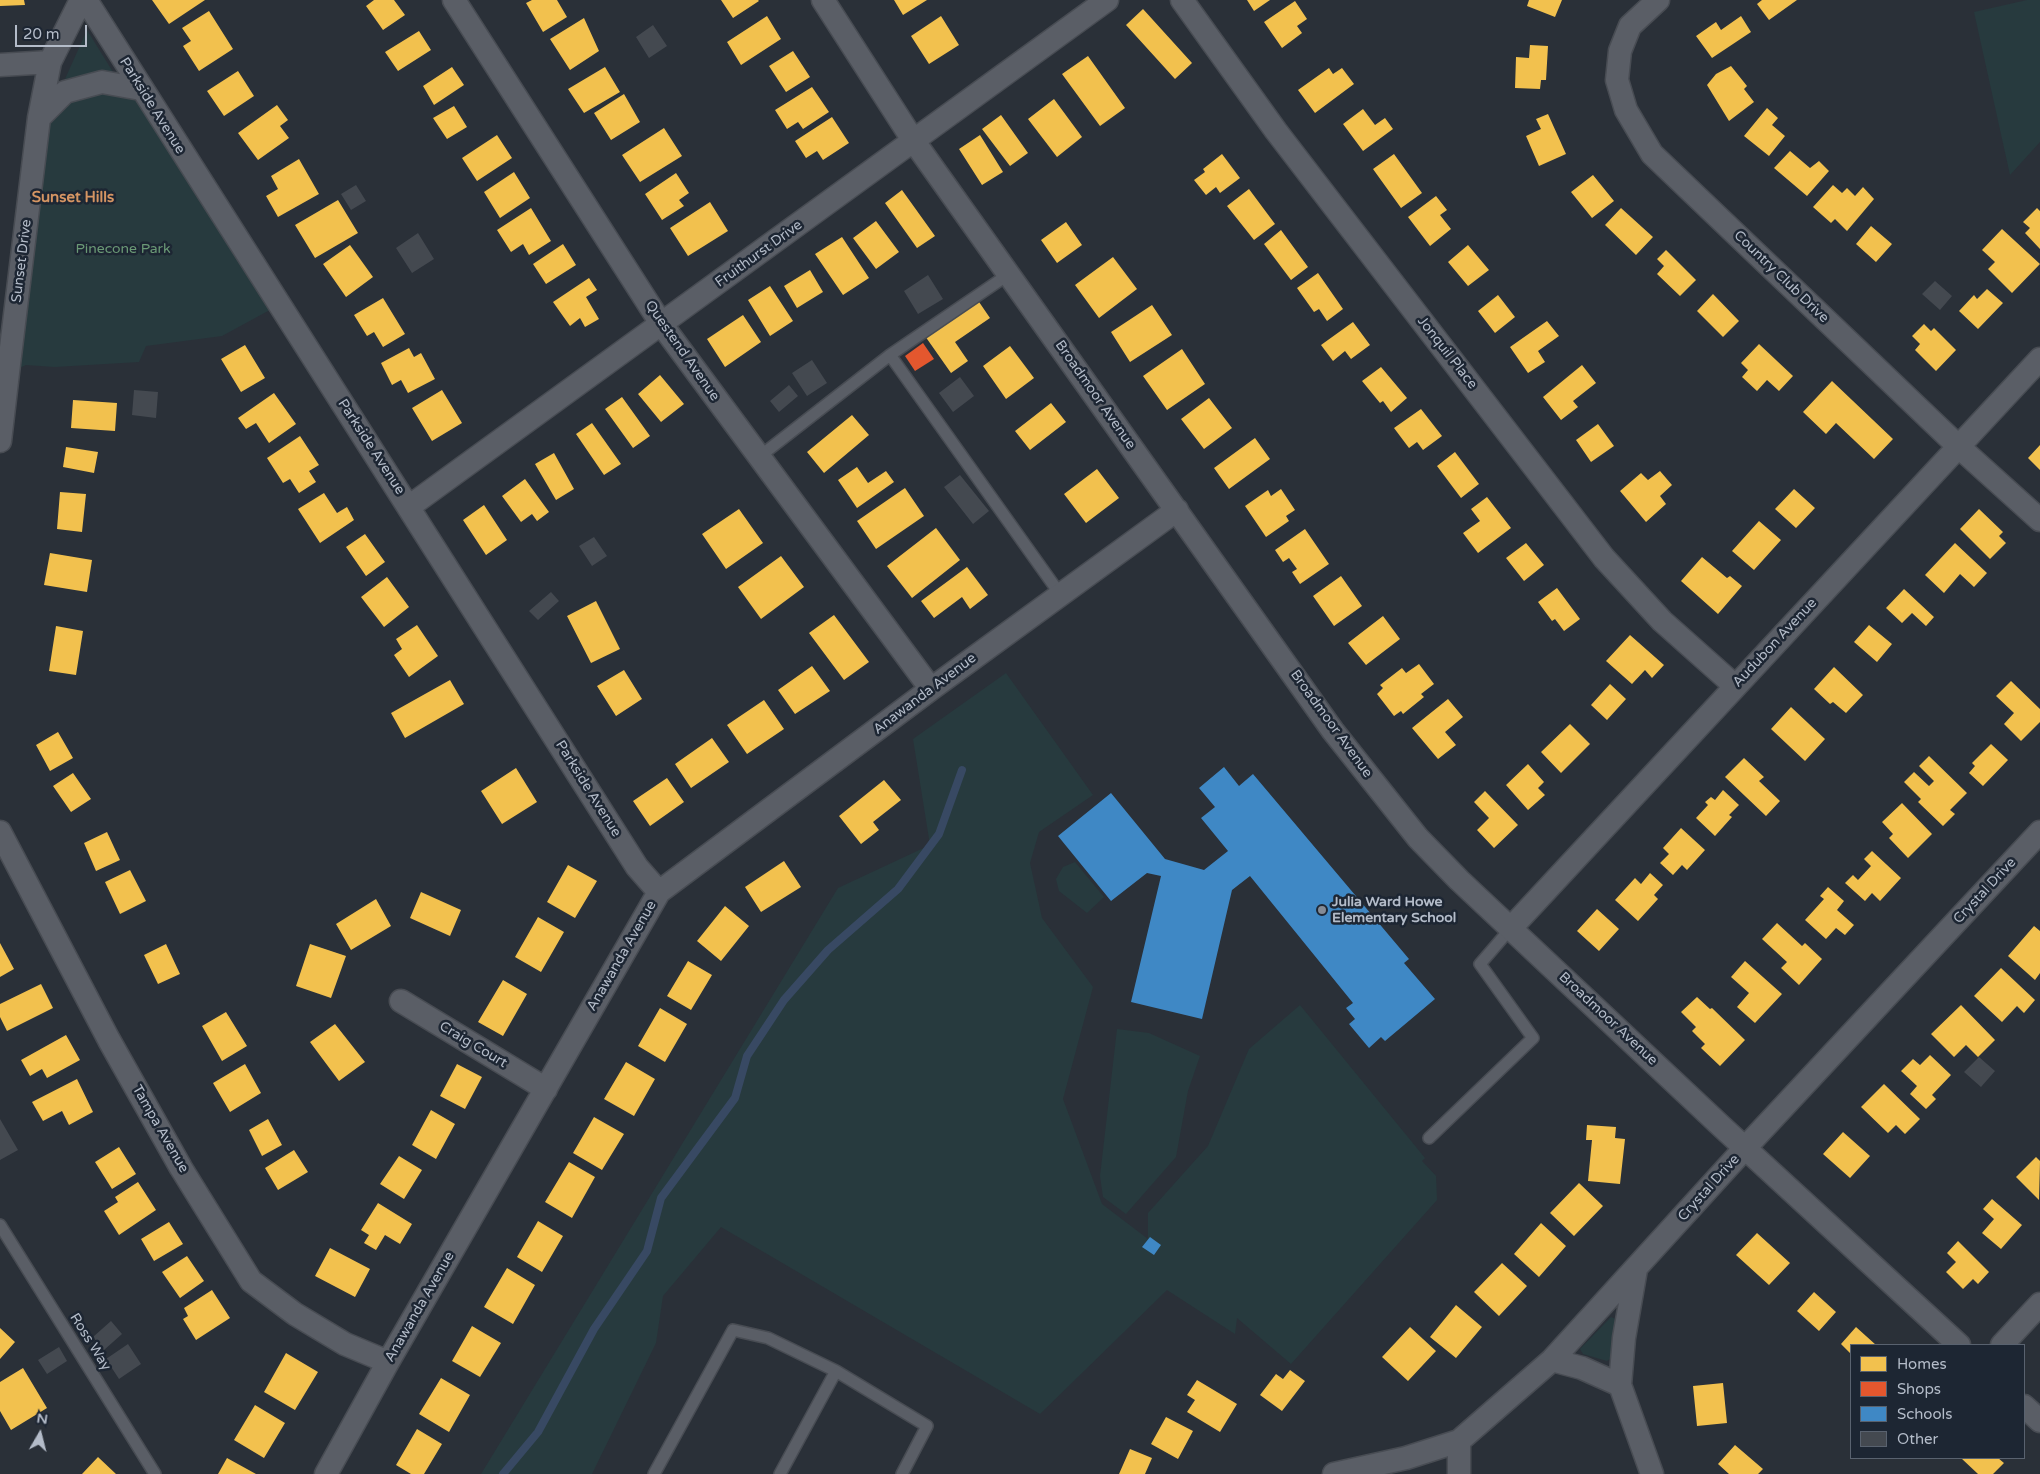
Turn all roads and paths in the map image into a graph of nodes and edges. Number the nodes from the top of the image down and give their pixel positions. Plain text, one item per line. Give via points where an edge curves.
1 (81, 0) edge
2 (86, 0) edge
3 (454, 0) edge
4 (823, 0) edge
5 (1107, 0) edge
6 (1182, 0) edge
7 (1658, 0) edge
8 (50, 62) junction
9 (0, 65) edge
10 (141, 89) junction
11 (39, 118) junction
12 (913, 140) junction
13 (1009, 274) junction
14 (662, 325) junction
15 (890, 355) junction
16 (2040, 359) edge
17 (4, 365) edge
18 (0, 441) edge
19 (1959, 447) junction
20 (759, 457) junction
21 (410, 506) junction
22 (1177, 510) junction
23 (2040, 520) edge
24 (1060, 594) junction
25 (1735, 686) junction
26 (931, 688) junction
27 (0, 832) edge
28 (2040, 832) edge
29 (659, 892) junction
30 (1511, 928) junction
31 (401, 1001) dead end
32 (546, 1089) junction
33 (1429, 1138) dead end
34 (1745, 1148) junction
35 (0, 1225) edge
36 (1636, 1269) junction
37 (2040, 1304) edge
38 (1958, 1344) edge
39 (2003, 1344) edge
40 (1552, 1360) junction
41 (388, 1362) junction
42 (836, 1371) junction
43 (1620, 1385) junction
44 (2025, 1407) edge
45 (2040, 1421) edge
46 (1459, 1441) junction
47 (155, 1474) edge
48 (326, 1474) edge
49 (654, 1474) edge
50 (780, 1474) edge
51 (902, 1474) edge
52 (1334, 1474) edge
53 (1459, 1474) edge
54 (1652, 1474) edge

1 - 8 street, Sunset Drive
2 - 10 street, Parkside Avenue
3 - 14 street, Questend Avenue
4 - 12 street, Broadmoor Avenue
5 - 12 street, Fruithurst Drive
6 - 25 street, Jonquil Place via 1276,131 1604,558 1662,621
7 - 19 street, Country Club Drive via 1630,26 1620,51 1617,80 1626,110 1652,154
8 - 9 street
8 - 11 street, Sunset Drive
10 - 11 street via 102,82 65,92
10 - 21 street, Parkside Avenue
11 - 17 street, Sunset Drive
12 - 13 street, Broadmoor Avenue
12 - 14 street, Fruithurst Drive
13 - 15 lane
13 - 22 street, Broadmoor Avenue
14 - 20 street, Questend Avenue
14 - 21 street, Fruithurst Drive
15 - 20 lane
15 - 24 lane
16 - 19 street, Audubon Avenue
17 - 18 street
19 - 23 street, Country Club Drive
19 - 25 street, Audubon Avenue
20 - 26 street, Questend Avenue
21 - 29 street, Parkside Avenue via 637,867
22 - 24 street, Anawanda Avenue
22 - 30 street, Broadmoor Avenue via 1333,731 1412,831
24 - 26 street, Anawanda Avenue
25 - 30 street, Audubon Avenue
26 - 29 street, Anawanda Avenue
27 - 41 street, Tampa Avenue via 181,1168 251,1281 295,1314 345,1344
28 - 34 street, Crystal Drive
29 - 32 street, Anawanda Avenue
30 - 33 lane via 1480,964 1533,1038
30 - 34 street, Broadmoor Avenue
31 - 32 street, Craig Court
32 - 41 street, Anawanda Avenue
34 - 36 street, Crystal Drive
34 - 38 street, Broadmoor Avenue
35 - 47 lane, Ross Way
36 - 40 street, Crystal Drive
36 - 43 street
37 - 39 street
40 - 43 street via 1582,1368
40 - 46 street, Crystal Drive
41 - 48 street, Anawanda Avenue
42 - 49 lane via 768,1338 733,1330
42 - 50 lane
42 - 51 lane via 927,1426
43 - 54 street
44 - 45 street
46 - 52 street, Crystal Drive via 1406,1458
46 - 53 street

